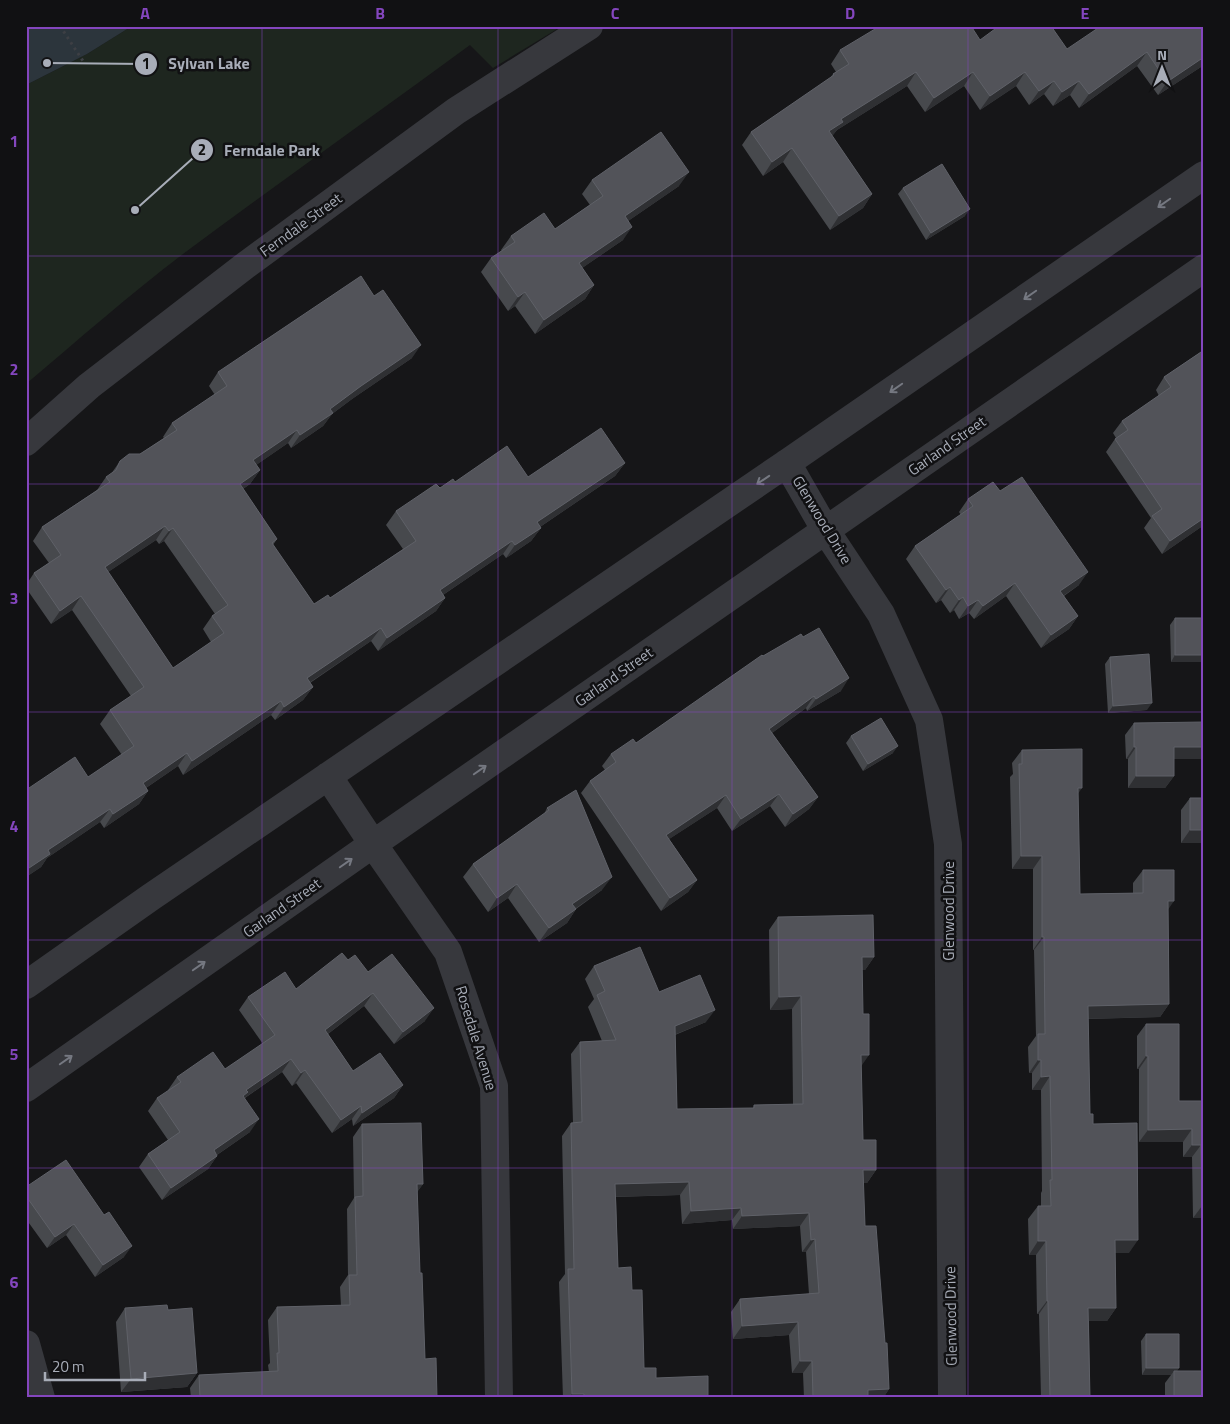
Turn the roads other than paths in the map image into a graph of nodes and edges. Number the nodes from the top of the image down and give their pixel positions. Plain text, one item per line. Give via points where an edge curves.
1 (589, 26) edge
2 (1204, 175) edge
3 (1204, 268) edge
4 (26, 442) edge
5 (787, 463) junction
6 (826, 531) junction
7 (328, 776) junction
8 (373, 844) junction
9 (26, 985) edge
10 (26, 1088) edge
11 (26, 1344) edge
12 (41, 1398) edge
13 (499, 1398) edge
14 (952, 1398) edge

1 - 4 street, Ferndale Street via 456,111 246,265 89,386
2 -> 5 street
3 - 6 street, Garland Street
5 - 6 street, Glenwood Drive
5 -> 7 street
8 -> 6 street, Garland Street
6 - 14 street, Glenwood Drive via 881,614 929,720 948,844
7 - 8 street, Rosedale Avenue
7 - 9 street
10 -> 8 street, Garland Street
8 - 13 street, Rosedale Avenue via 448,952 494,1086
11 - 12 street

